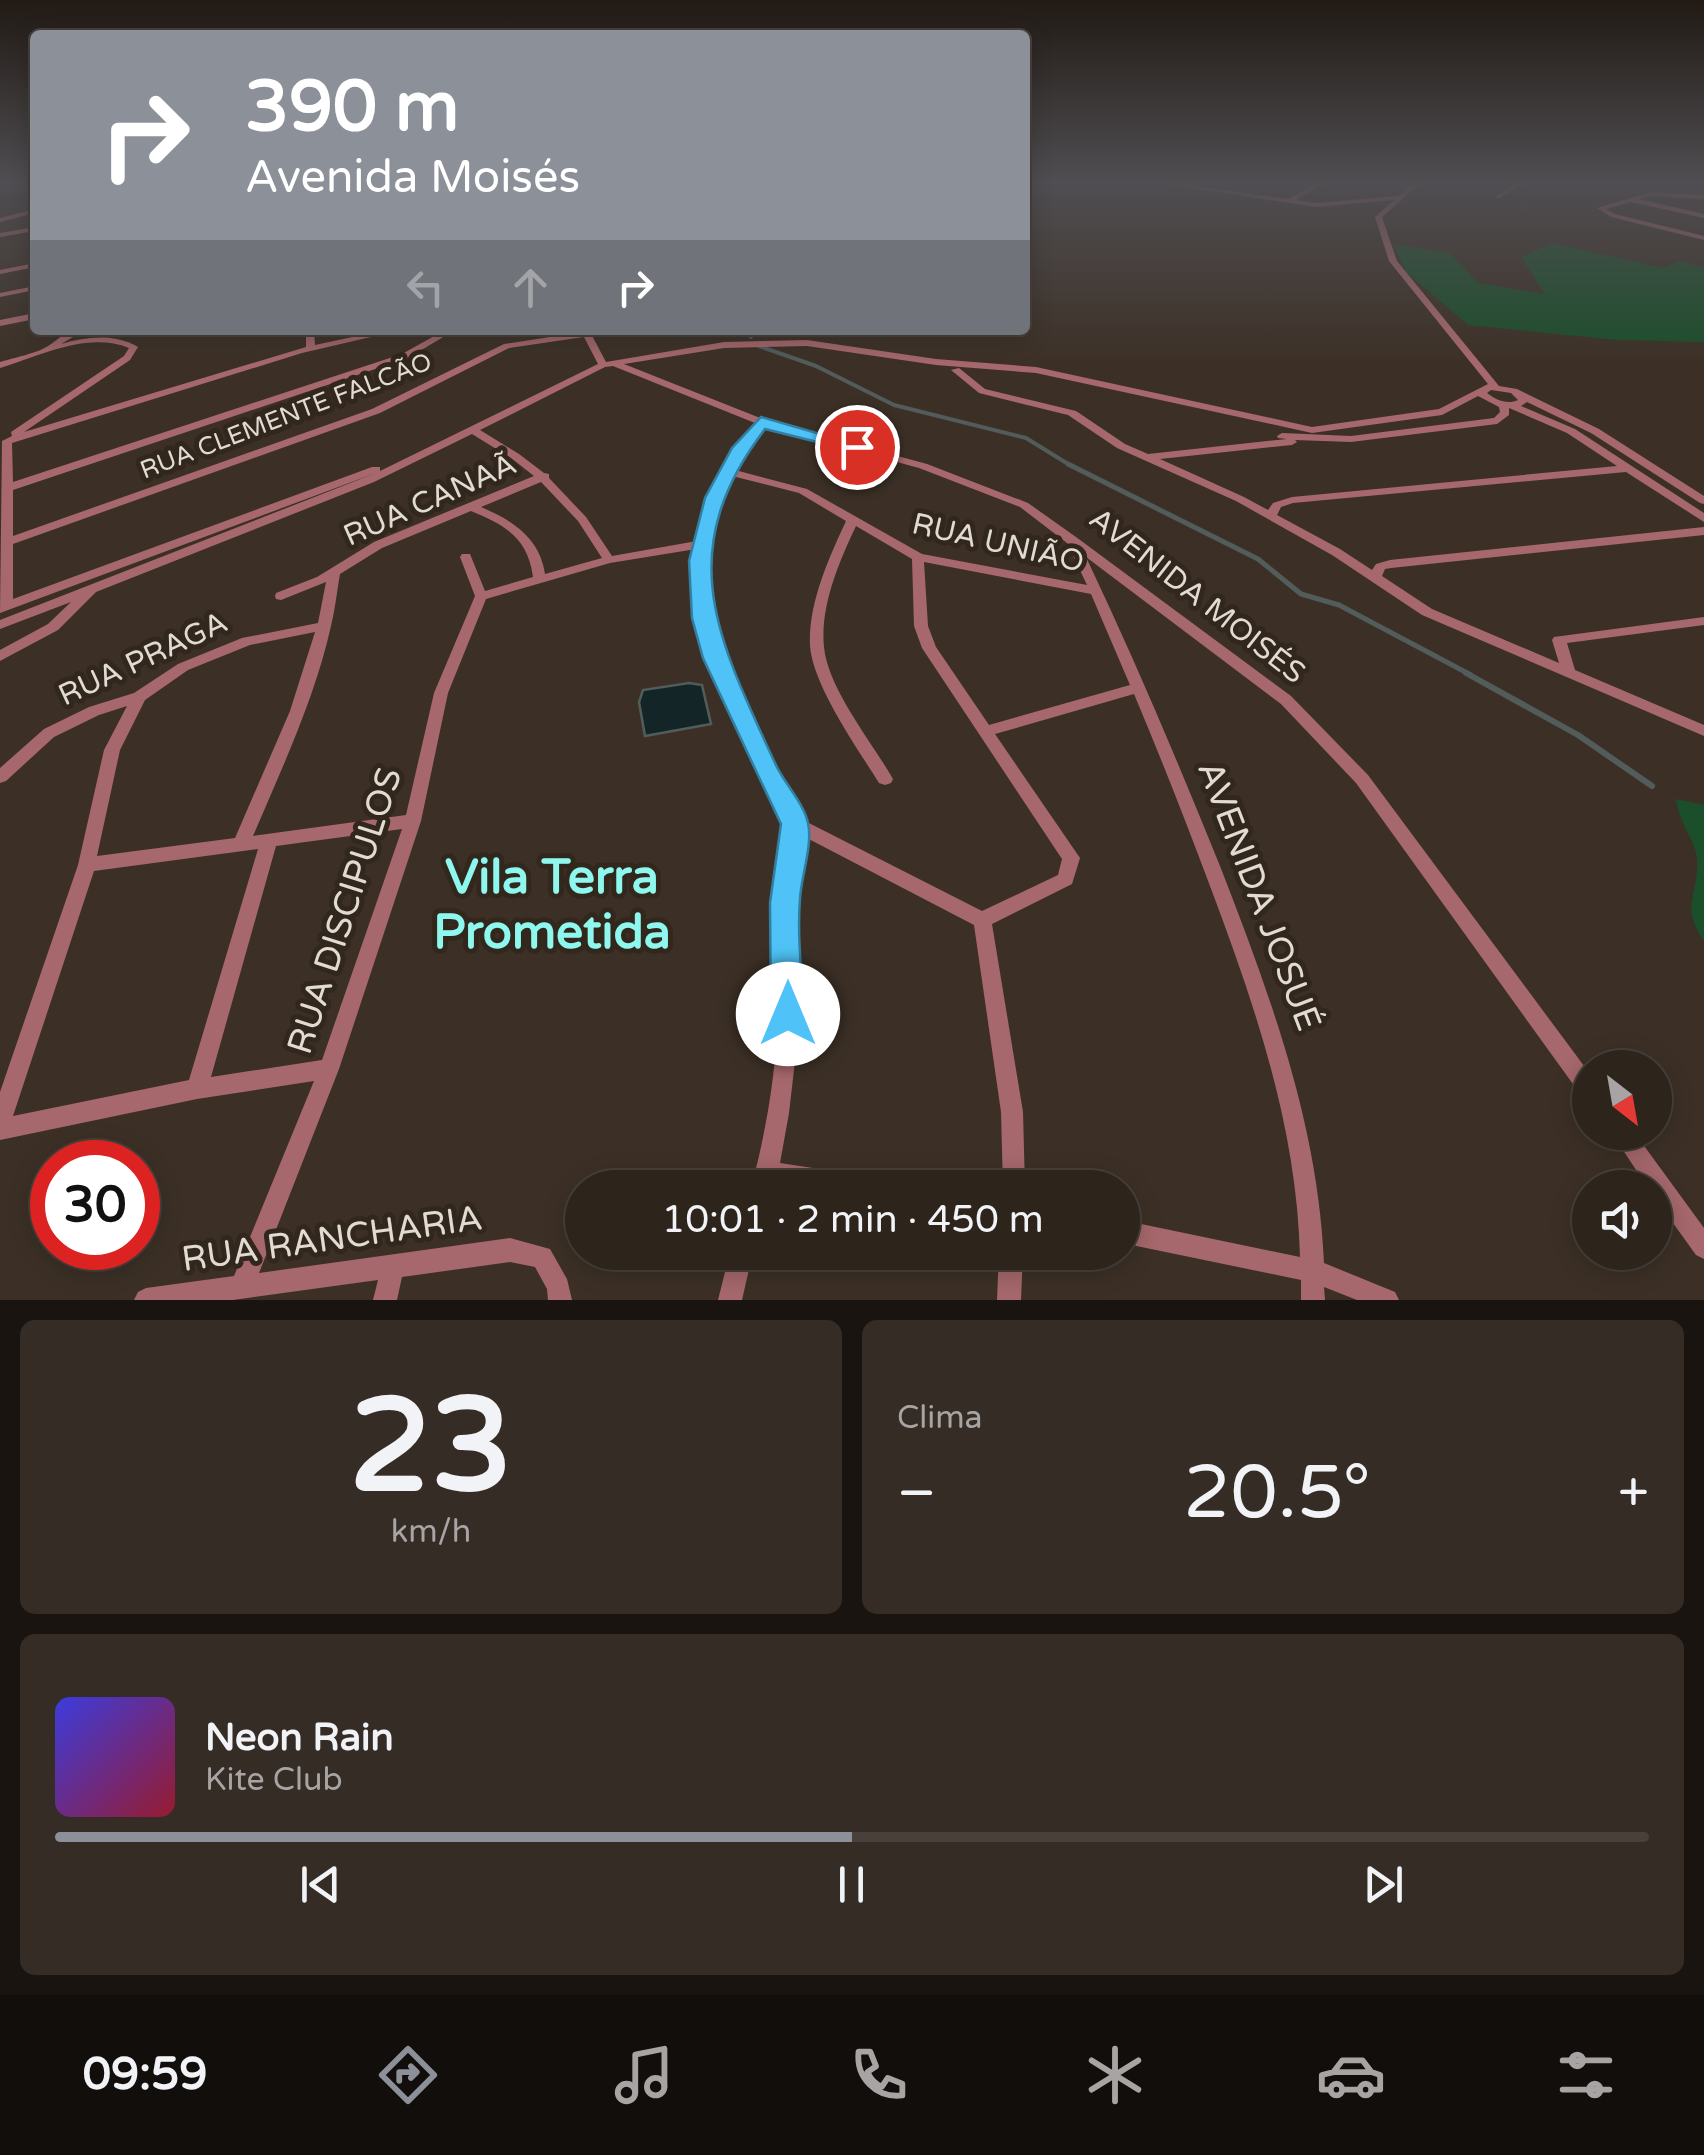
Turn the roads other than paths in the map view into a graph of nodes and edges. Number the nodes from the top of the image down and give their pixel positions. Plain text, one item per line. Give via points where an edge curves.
1 (1385, 243) edge
2 (30, 266) edge
3 (0, 272) edge
4 (30, 289) edge
5 (0, 295) edge
6 (30, 317) edge
7 (0, 323) edge
8 (70, 335) edge
9 (310, 335) edge
10 (373, 335) edge
11 (441, 335) edge
12 (569, 335) edge
13 (588, 335) edge
14 (791, 344) junction
15 (310, 348) junction
16 (49, 351) junction
17 (608, 364) junction
18 (0, 365) edge
19 (956, 370) junction
20 (1494, 387) junction
21 (1482, 390) junction
22 (1510, 401) junction
23 (761, 422) junction
24 (473, 430) junction
25 (1308, 440) junction
26 (7, 441) junction
27 (1148, 458) junction
28 (396, 465) junction
29 (1629, 468) junction
30 (727, 471) junction
31 (545, 476) junction
32 (2, 490) edge
33 (1704, 502) edge
34 (474, 508) junction
35 (1271, 515) junction
36 (1704, 518) edge
37 (852, 521) junction
38 (1704, 531) edge
39 (1070, 535) junction
40 (4, 544) edge
41 (702, 544) junction
42 (466, 557) dead end
43 (918, 557) junction
44 (609, 560) junction
45 (334, 573) junction
46 (1375, 578) junction
47 (540, 580) junction
48 (91, 590) junction
49 (1096, 591) junction
50 (282, 596) dead end
51 (481, 596) junction
52 (4, 608) edge
53 (1704, 621) edge
54 (0, 625) edge
55 (326, 626) junction
56 (0, 656) edge
57 (1568, 670) junction
58 (1138, 688) junction
59 (139, 698) junction
60 (988, 730) junction
61 (1704, 731) edge
62 (0, 777) edge
63 (885, 780) dead end
64 (414, 821) junction
65 (795, 824) junction
66 (270, 840) junction
67 (242, 842) junction
68 (87, 866) junction
69 (982, 920) junction
70 (1572, 1065) edge
71 (329, 1069) junction
72 (197, 1089) junction
73 (0, 1126) edge
74 (1635, 1150) edge
75 (765, 1170) edge
76 (1014, 1170) edge
77 (1140, 1234) edge
78 (1700, 1237) edge
79 (392, 1269) junction
80 (738, 1270) edge
81 (1010, 1270) edge
82 (1313, 1270) junction
83 (243, 1283) junction
84 (146, 1300) edge
85 (385, 1300) edge
86 (560, 1300) edge
87 (730, 1300) edge
88 (1009, 1300) edge
89 (1313, 1300) edge
90 (1386, 1300) edge

1 - 20 street via 1393,261
2 - 3 street
4 - 5 street
6 - 7 street
8 - 16 street
9 - 15 street
10 - 15 street
11 - 32 street via 405,356
12 - 40 street, RUA CLEMENTE FALCÃO via 507,346 376,411
13 - 17 street
14 - 17 street via 724,345
14 - 19 street
14 - 21 street via 1036,370 1312,430 1442,412
15 - 26 street
16 - 18 street
16 - 26 street via 106,341 134,348
17 - 23 street, AVENIDA MOISÉS
17 - 24 street
19 - 25 street via 1035,377
19 - 27 street via 982,392 1072,413
20 - 21 street
20 - 22 street
21 - 22 street via 1487,399
22 - 25 street via 1497,420
22 - 29 street
22 - 33 street via 1595,431
23 - 30 street
23 - 39 street, AVENIDA MOISÉS via 960,478 1024,505
24 - 28 street
24 - 31 street
25 - 27 street
26 - 32 street
27 - 35 street
28 - 48 street
28 - 52 street via 361,472
29 - 35 street via 1292,500
29 - 36 street
30 - 37 street, RUA UNIÃO via 803,491
30 - 41 street
31 - 34 street, RUA CANAÃ
31 - 44 street via 586,521
32 - 40 street
34 - 45 street, RUA CANAÃ via 378,545
34 - 47 street via 526,539
35 - 46 street
37 - 43 street, RUA UNIÃO
37 - 63 street via 825,600 817,648
38 - 46 street via 1390,564
39 - 49 street, AVENIDA JOSUÉ
39 - 70 street, AVENIDA MOISÉS via 1254,674 1323,735
40 - 52 street
41 - 44 street
41 - 65 street via 698,587 714,658
42 - 51 street
43 - 49 street, RUA UNIÃO
43 - 60 street via 924,638
44 - 47 street
45 - 50 street, RUA CANAÃ
45 - 55 street
46 - 57 street via 1427,612
47 - 51 street
48 - 54 street
48 - 56 street via 53,626
49 - 58 street, AVENIDA JOSUÉ
51 - 64 street, RUA DISCIPULOS via 441,693
53 - 57 street via 1559,640
55 - 59 street, RUA PRAGA via 218,650
55 - 67 street
57 - 61 street
58 - 60 street
58 - 82 street, AVENIDA JOSUÉ via 1276,1036 1298,1122
59 - 62 street, RUA PRAGA via 49,733
59 - 68 street via 109,760
60 - 69 street via 1066,845 1071,870 1054,887
64 - 66 street
64 - 71 street, RUA DISCIPULOS
65 - 69 street
65 - 75 street via 784,903 788,1014
66 - 67 street
66 - 72 street
67 - 68 street
68 - 73 street
69 - 76 street via 1012,1112
71 - 72 street
71 - 83 street, RUA DISCIPULOS
72 - 73 street
74 - 78 street
77 - 82 street
79 - 83 street, RUA RANCHARIA
79 - 85 street
79 - 86 street, RUA RANCHARIA via 528,1252 549,1265
80 - 87 street
81 - 88 street
82 - 89 street, AVENIDA JOSUÉ
82 - 90 street
83 - 84 street, RUA RANCHARIA

